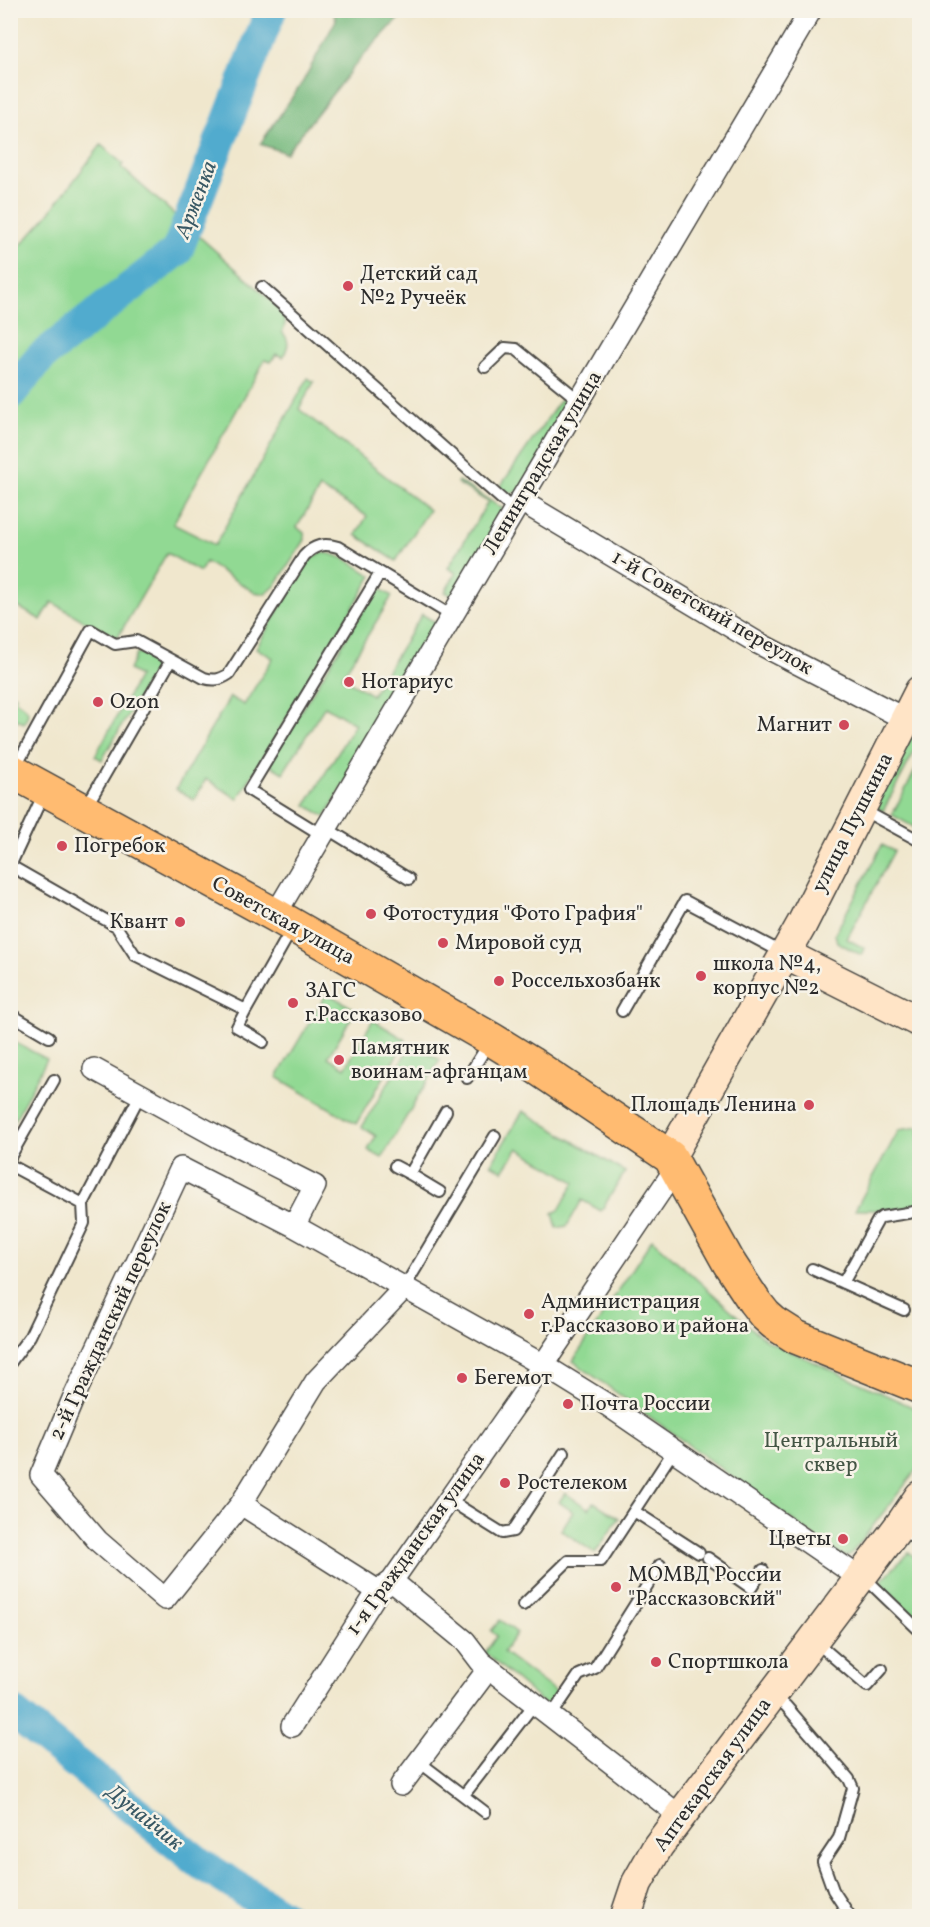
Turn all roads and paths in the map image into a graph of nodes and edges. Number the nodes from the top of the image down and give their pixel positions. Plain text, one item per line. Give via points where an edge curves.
1 (811, 10) edge
2 (262, 287) dead end
3 (485, 367) dead end
4 (580, 401) junction
5 (518, 506) junction
6 (380, 573) junction
7 (452, 616) junction
8 (171, 660) junction
9 (920, 691) edge
10 (905, 719) junction
11 (12, 771) edge
12 (46, 789) junction
13 (861, 808) junction
14 (84, 810) junction
15 (324, 831) junction
16 (920, 841) edge
17 (11, 866) edge
18 (409, 879) dead end
19 (284, 920) junction
20 (785, 954) junction
21 (246, 1010) junction
22 (622, 1011) dead end
23 (10, 1014) edge
24 (920, 1022) edge
25 (49, 1037) dead end
26 (491, 1039) junction
27 (263, 1042) dead end
28 (94, 1069) dead end
29 (467, 1078) dead end
30 (54, 1080) dead end
31 (140, 1095) junction
32 (586, 1100) dead end
33 (446, 1111) dead end
34 (495, 1136) dead end
35 (642, 1137) junction
36 (10, 1158) edge
37 (673, 1162) junction
38 (10, 1165) edge
39 (395, 1166) dead end
40 (410, 1174) junction
41 (440, 1192) dead end
42 (83, 1204) junction
43 (920, 1211) edge
44 (294, 1226) junction
45 (812, 1269) dead end
46 (843, 1283) junction
47 (404, 1288) junction
48 (904, 1310) dead end
49 (10, 1363) edge
50 (543, 1365) junction
51 (920, 1387) edge
52 (674, 1450) junction
53 (564, 1453) dead end
54 (920, 1496) edge
55 (449, 1500) junction
56 (241, 1504) junction
57 (634, 1510) junction
58 (911, 1528) edge
59 (660, 1564) dead end
60 (763, 1570) dead end
61 (861, 1577) junction
62 (385, 1586) junction
63 (523, 1605) dead end
64 (920, 1631) edge
65 (813, 1640) junction
66 (489, 1668) junction
67 (882, 1669) dead end
68 (771, 1695) junction
69 (543, 1709) junction
70 (292, 1726) dead end
71 (418, 1761) junction
72 (401, 1785) dead end
73 (464, 1796) junction
74 (485, 1812) dead end
75 (680, 1816) junction
76 (626, 1917) edge
77 (850, 1917) edge

1 - 4 street, Ленинградская улица
2 - 5 lane
3 - 4 lane via 505,348 516,349
4 - 5 street, Ленинградская улица
5 - 7 street, Ленинградская улица
5 - 10 street, 1-й Советский переулок via 758,643
6 - 7 lane
6 - 8 lane via 338,547 319,545 304,556 229,674 221,679 204,678
6 - 15 lane via 249,790
7 - 15 street, Ленинградская улица
8 - 11 lane via 136,641 115,644 90,630
8 - 14 lane
9 - 10 street, улица Пушкина
10 - 13 street, улица Пушкина
11 - 12 main road, Советская улица
12 - 14 main road, Советская улица
12 - 17 lane
13 - 16 lane
13 - 20 street, улица Пушкина
14 - 19 main road, Советская улица
15 - 18 lane
15 - 19 street, Ленинградская улица
17 - 21 lane via 116,926 135,955
19 - 21 lane
19 - 26 main road, Советская улица
20 - 22 lane via 685,901
20 - 24 street
20 - 37 street
21 - 27 lane via 237,1027
23 - 25 lane
26 - 29 lane
26 - 35 main road, Советская улица
28 - 31 street
30 - 36 lane
31 - 42 lane
31 - 44 street via 315,1186
32 - 35 main road, Советская улица
33 - 40 lane
34 - 47 lane
35 - 37 main road, Советская улица
37 - 50 street, 1-я Гражданская улица
37 - 51 main road via 729,1263 774,1323 796,1337
38 - 42 lane
39 - 40 lane
40 - 41 lane
42 - 49 lane via 84,1223 30,1336
43 - 46 lane via 878,1220
44 - 47 street
44 - 56 street, 2-й Гражданский переулок via 181,1168 41,1475 98,1541 165,1599
45 - 46 lane
46 - 48 lane
47 - 50 street
47 - 56 street via 316,1381
50 - 52 street
50 - 55 street, 1-я Гражданская улица
52 - 57 lane
52 - 61 street via 787,1535
53 - 55 lane via 513,1531 502,1533
54 - 58 street, Аптекарская улица
55 - 62 street, 1-я Гражданская улица
56 - 62 street
57 - 60 lane via 751,1588
57 - 63 lane via 601,1561 568,1562
58 - 61 street, Аптекарская улица
59 - 69 lane via 595,1668 579,1675
61 - 64 lane
61 - 65 street, Аптекарская улица
62 - 66 street via 465,1641
62 - 70 street, 1-я Гражданская улица
65 - 67 lane via 867,1686
65 - 68 street, Аптекарская улица
66 - 69 street
66 - 71 street
68 - 75 street, Аптекарская улица
68 - 77 lane via 786,1706 853,1788 839,1838 823,1862 833,1890
69 - 73 lane
69 - 75 street
71 - 72 street
71 - 73 lane
73 - 74 lane
75 - 76 street, Аптекарская улица via 637,1883

